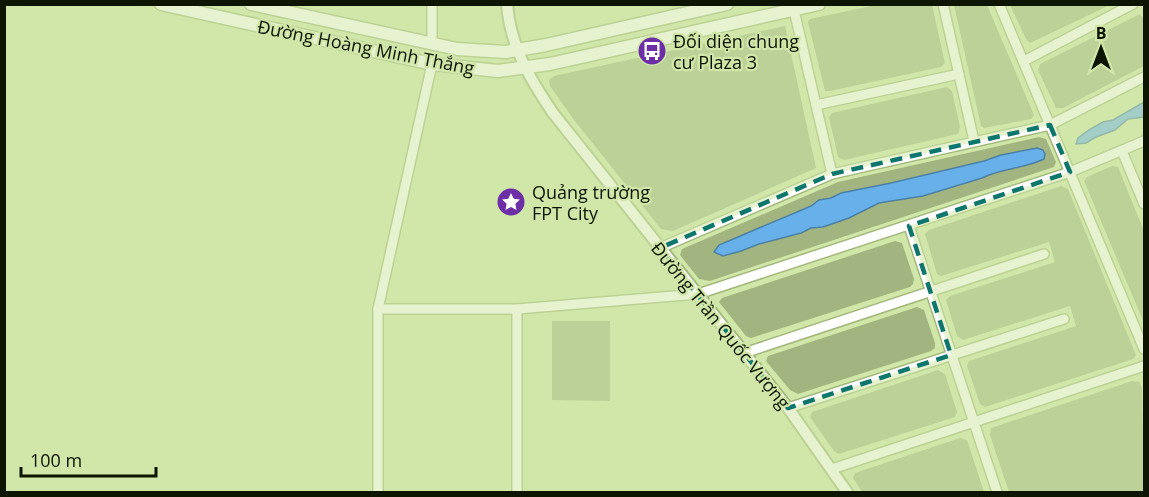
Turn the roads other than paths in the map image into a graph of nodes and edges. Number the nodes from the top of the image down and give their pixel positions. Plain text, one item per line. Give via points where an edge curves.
1 (161, 4) edge
2 (251, 4) edge
3 (432, 4) edge
4 (507, 4) edge
5 (819, 4) edge
6 (943, 4) edge
7 (999, 4) edge
8 (1133, 4) edge
9 (723, 5) edge
10 (269, 6) edge
11 (794, 10) junction
12 (726, 25) junction
13 (264, 27) junction
14 (432, 44) junction
15 (517, 51) junction
16 (1024, 61) junction
17 (432, 64) junction
18 (525, 69) junction
19 (958, 74) junction
20 (1144, 77) edge
21 (816, 105) junction
22 (1050, 125) junction
23 (974, 141) junction
24 (1144, 141) edge
25 (1122, 151) junction
26 (1070, 172) junction
27 (832, 174) junction
28 (1144, 204) edge
29 (909, 226) junction
30 (660, 248) junction
31 (1044, 254) dead end
32 (930, 291) junction
33 (698, 294) junction
34 (378, 309) junction
35 (517, 309) junction
36 (1064, 319) dead end
37 (1144, 349) edge
38 (744, 353) junction
39 (951, 355) junction
40 (1144, 366) edge
41 (788, 408) junction
42 (974, 422) junction
43 (832, 469) junction
44 (378, 492) edge
45 (517, 492) edge
46 (847, 492) edge
47 (997, 492) edge

1 - 13 main road, Đường Hoàng Minh Thắng
2 - 10 main road, Đường Hoàng Minh Thắng
3 - 14 street
4 - 15 street, Đường Trần Quốc Vượng
5 - 11 main road, Đường Hoàng Minh Thắng
6 - 19 street
7 - 16 street
8 - 16 street
9 - 12 main road
9 - 15 main road, Đường Hoàng Minh Thắng
10 - 13 main road
10 - 14 main road, Đường Hoàng Minh Thắng
11 - 12 main road, Đường Hoàng Minh Thắng
11 - 21 street
12 - 18 main road, Đường Hoàng Minh Thắng
13 - 17 main road, Đường Hoàng Minh Thắng
14 - 15 main road, Đường Hoàng Minh Thắng
15 - 18 street, Đường Trần Quốc Vượng
16 - 22 street
17 - 18 main road, Đường Hoàng Minh Thắng via 483,70
17 - 34 street
18 - 30 street, Đường Trần Quốc Vượng via 559,122
19 - 21 street
19 - 23 street
20 - 22 street
21 - 27 street
22 - 23 street
22 - 26 street
23 - 27 street
24 - 25 street
25 - 26 street
25 - 28 street
26 - 29 street
26 - 37 street
27 - 30 street
29 - 32 street
29 - 33 street
30 - 33 street, Đường Trần Quốc Vượng
31 - 32 street
32 - 38 street
32 - 39 street
33 - 35 street
33 - 38 street, Đường Trần Quốc Vượng
34 - 35 street
34 - 44 street
35 - 45 street
36 - 39 street
38 - 41 street, Đường Trần Quốc Vượng
39 - 41 street
39 - 42 street
40 - 42 street
41 - 43 street, Đường Trần Quốc Vượng
42 - 43 street
42 - 47 street
43 - 46 street, Đường Trần Quốc Vượng

